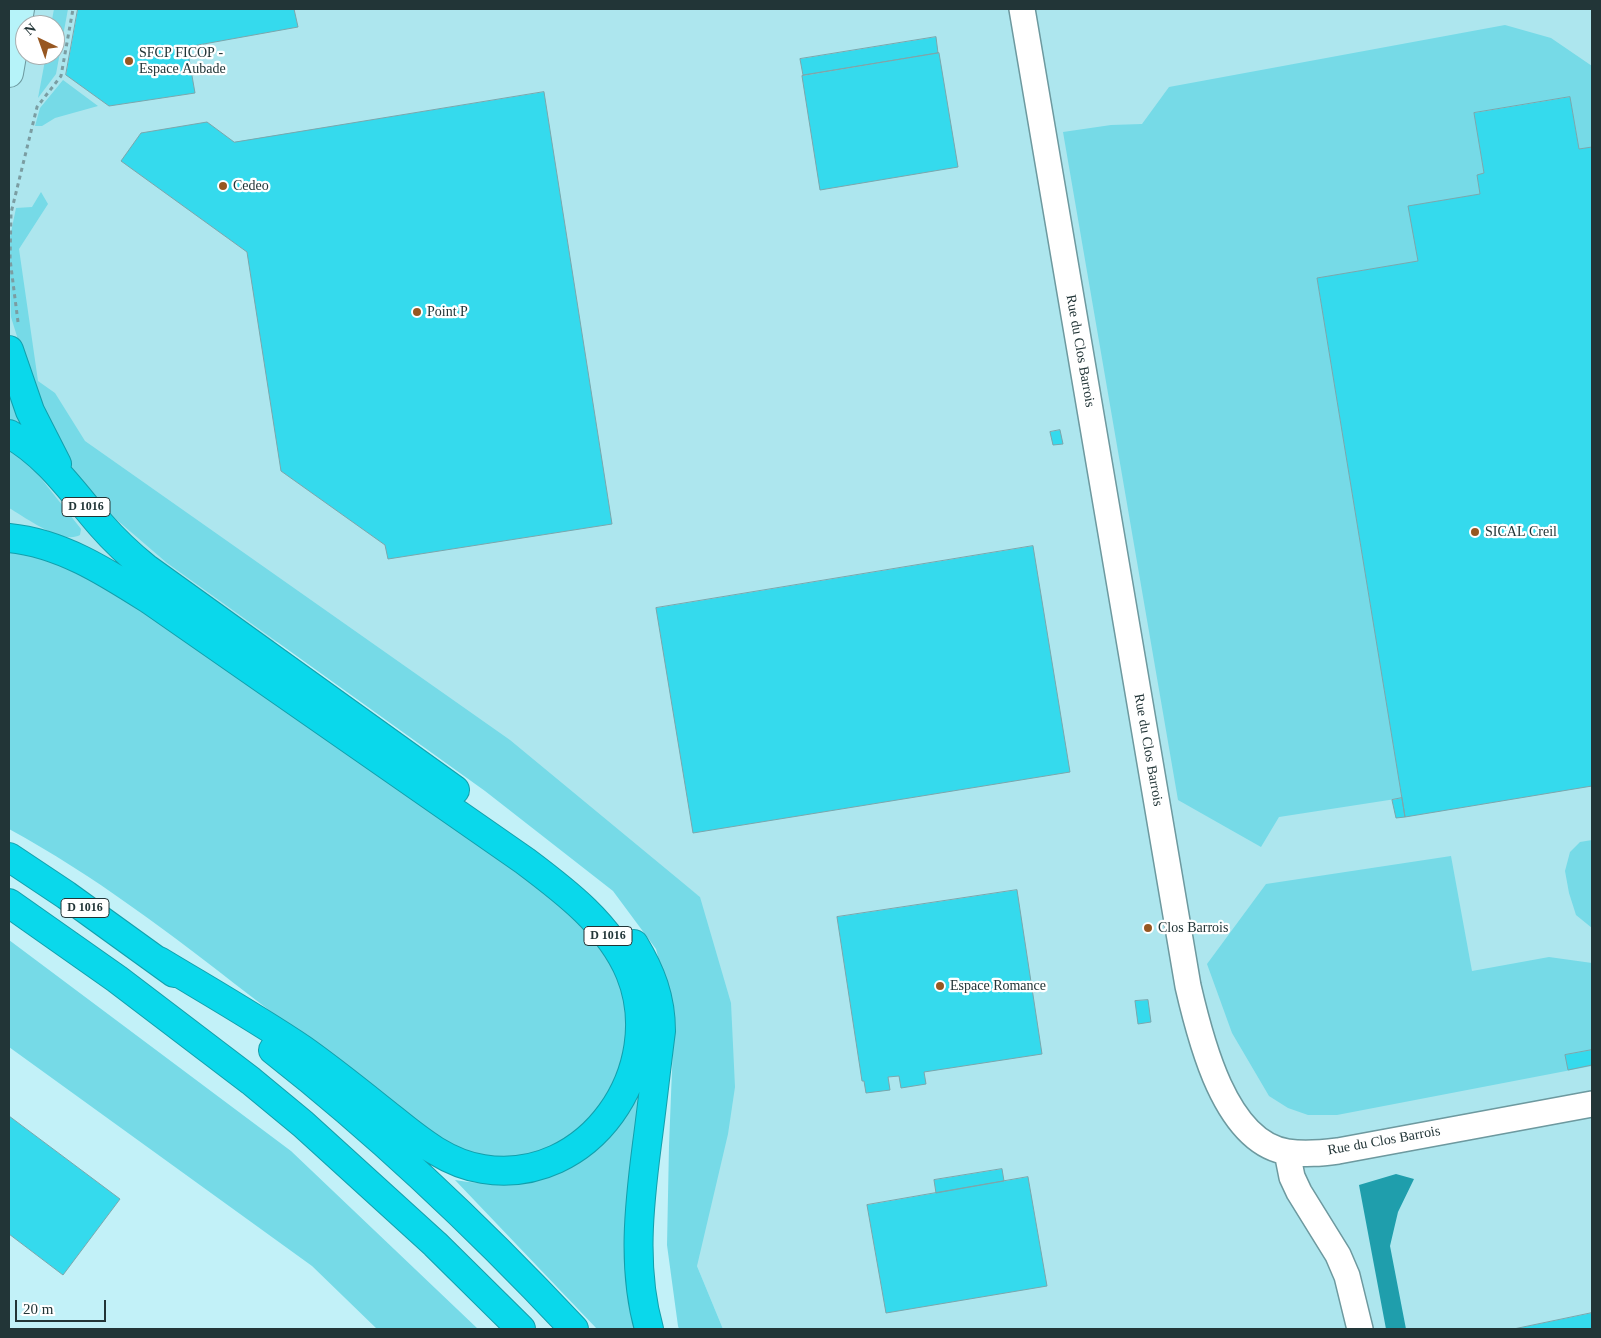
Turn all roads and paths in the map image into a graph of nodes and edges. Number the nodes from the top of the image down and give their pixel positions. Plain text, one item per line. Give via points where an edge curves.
1 (20, 9) edge
2 (74, 9) edge
3 (1022, 9) edge
4 (9, 74) edge
5 (14, 340) edge
6 (9, 434) edge
7 (72, 489) junction
8 (9, 529) edge
9 (9, 538) edge
10 (35, 542) junction
11 (9, 857) edge
12 (9, 903) edge
13 (159, 962) junction
14 (1592, 1104) edge
15 (1287, 1152) junction
16 (521, 1329) edge
17 (574, 1329) edge
18 (649, 1329) edge
19 (1360, 1329) edge

1 - 4 street
2 - 5 path via 61,76 37,107 11,213
3 - 15 street, Rue du Clos Barrois via 1194,1012 1210,1067 1226,1099 1258,1138
5 - 7 highway, D 1016 via 30,410
6 - 7 highway, D 1016 via 33,450
7 - 18 highway, D 1016 via 112,537 146,568 561,868 599,900 629,935 648,967 661,1014 638,1234 642,1299
8 - 10 highway, D 1016
9 - 10 highway, D 1016
10 - 13 highway, D 1016 via 88,563 150,600 560,888 602,928 630,974 640,1017 635,1064 627,1089 613,1113 578,1146 539,1165 510,1171 482,1169 456,1161 427,1146 302,1049
11 - 13 highway, D 1016
12 - 16 highway, D 1016 via 124,984 303,1124 428,1238
13 - 17 highway, D 1016 via 294,1066 381,1142 470,1224
14 - 15 street, Rue du Clos Barrois via 1338,1151
15 - 19 street via 1299,1192 1338,1254

